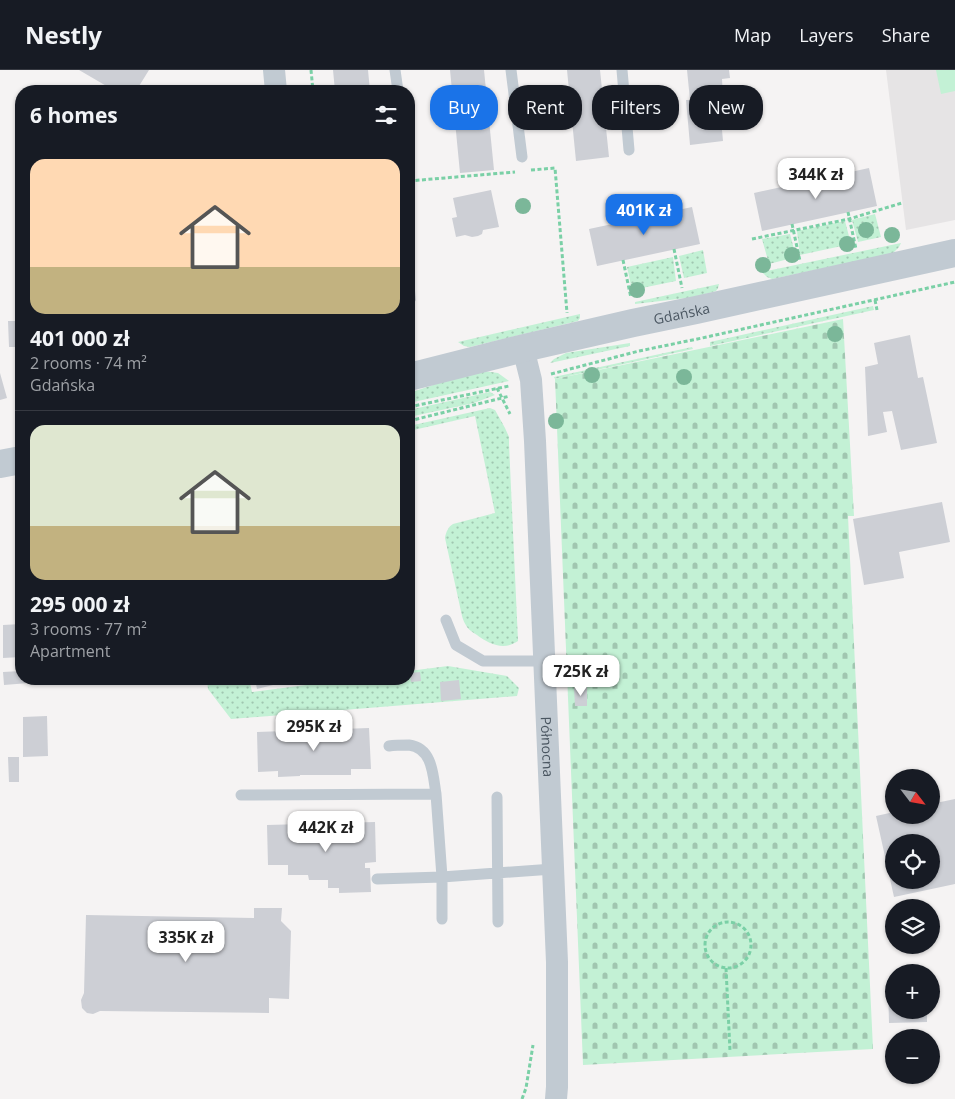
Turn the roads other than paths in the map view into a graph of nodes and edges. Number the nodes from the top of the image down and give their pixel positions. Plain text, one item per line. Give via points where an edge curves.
1 (274, 70) edge
2 (395, 70) edge
3 (511, 70) edge
4 (622, 70) edge
5 (275, 85) edge
6 (397, 85) edge
7 (629, 150) dead end
8 (522, 157) dead end
9 (955, 253) edge
10 (524, 348) junction
11 (415, 375) edge
12 (15, 461) edge
13 (0, 464) edge
14 (446, 620) dead end
15 (544, 661) junction
16 (389, 746) dead end
17 (436, 794) junction
18 (241, 796) dead end
19 (497, 797) dead end
20 (553, 870) junction
21 (498, 873) junction
22 (442, 877) junction
23 (377, 879) dead end
24 (442, 919) dead end
25 (498, 922) dead end
26 (557, 1093) edge

1 - 5 street
2 - 6 lane
3 - 8 lane
4 - 7 lane
9 - 10 street, Gdańska
10 - 11 street, Gdańska
10 - 15 street, Północna via 531,380 535,441
12 - 13 street
14 - 15 lane via 456,645 483,661
15 - 20 street, Północna
16 - 17 lane via 410,745 422,750 430,761
17 - 18 lane
17 - 22 lane
19 - 21 lane
20 - 21 lane
20 - 26 street, Północna
21 - 22 lane
21 - 25 lane
22 - 23 lane
22 - 24 lane

